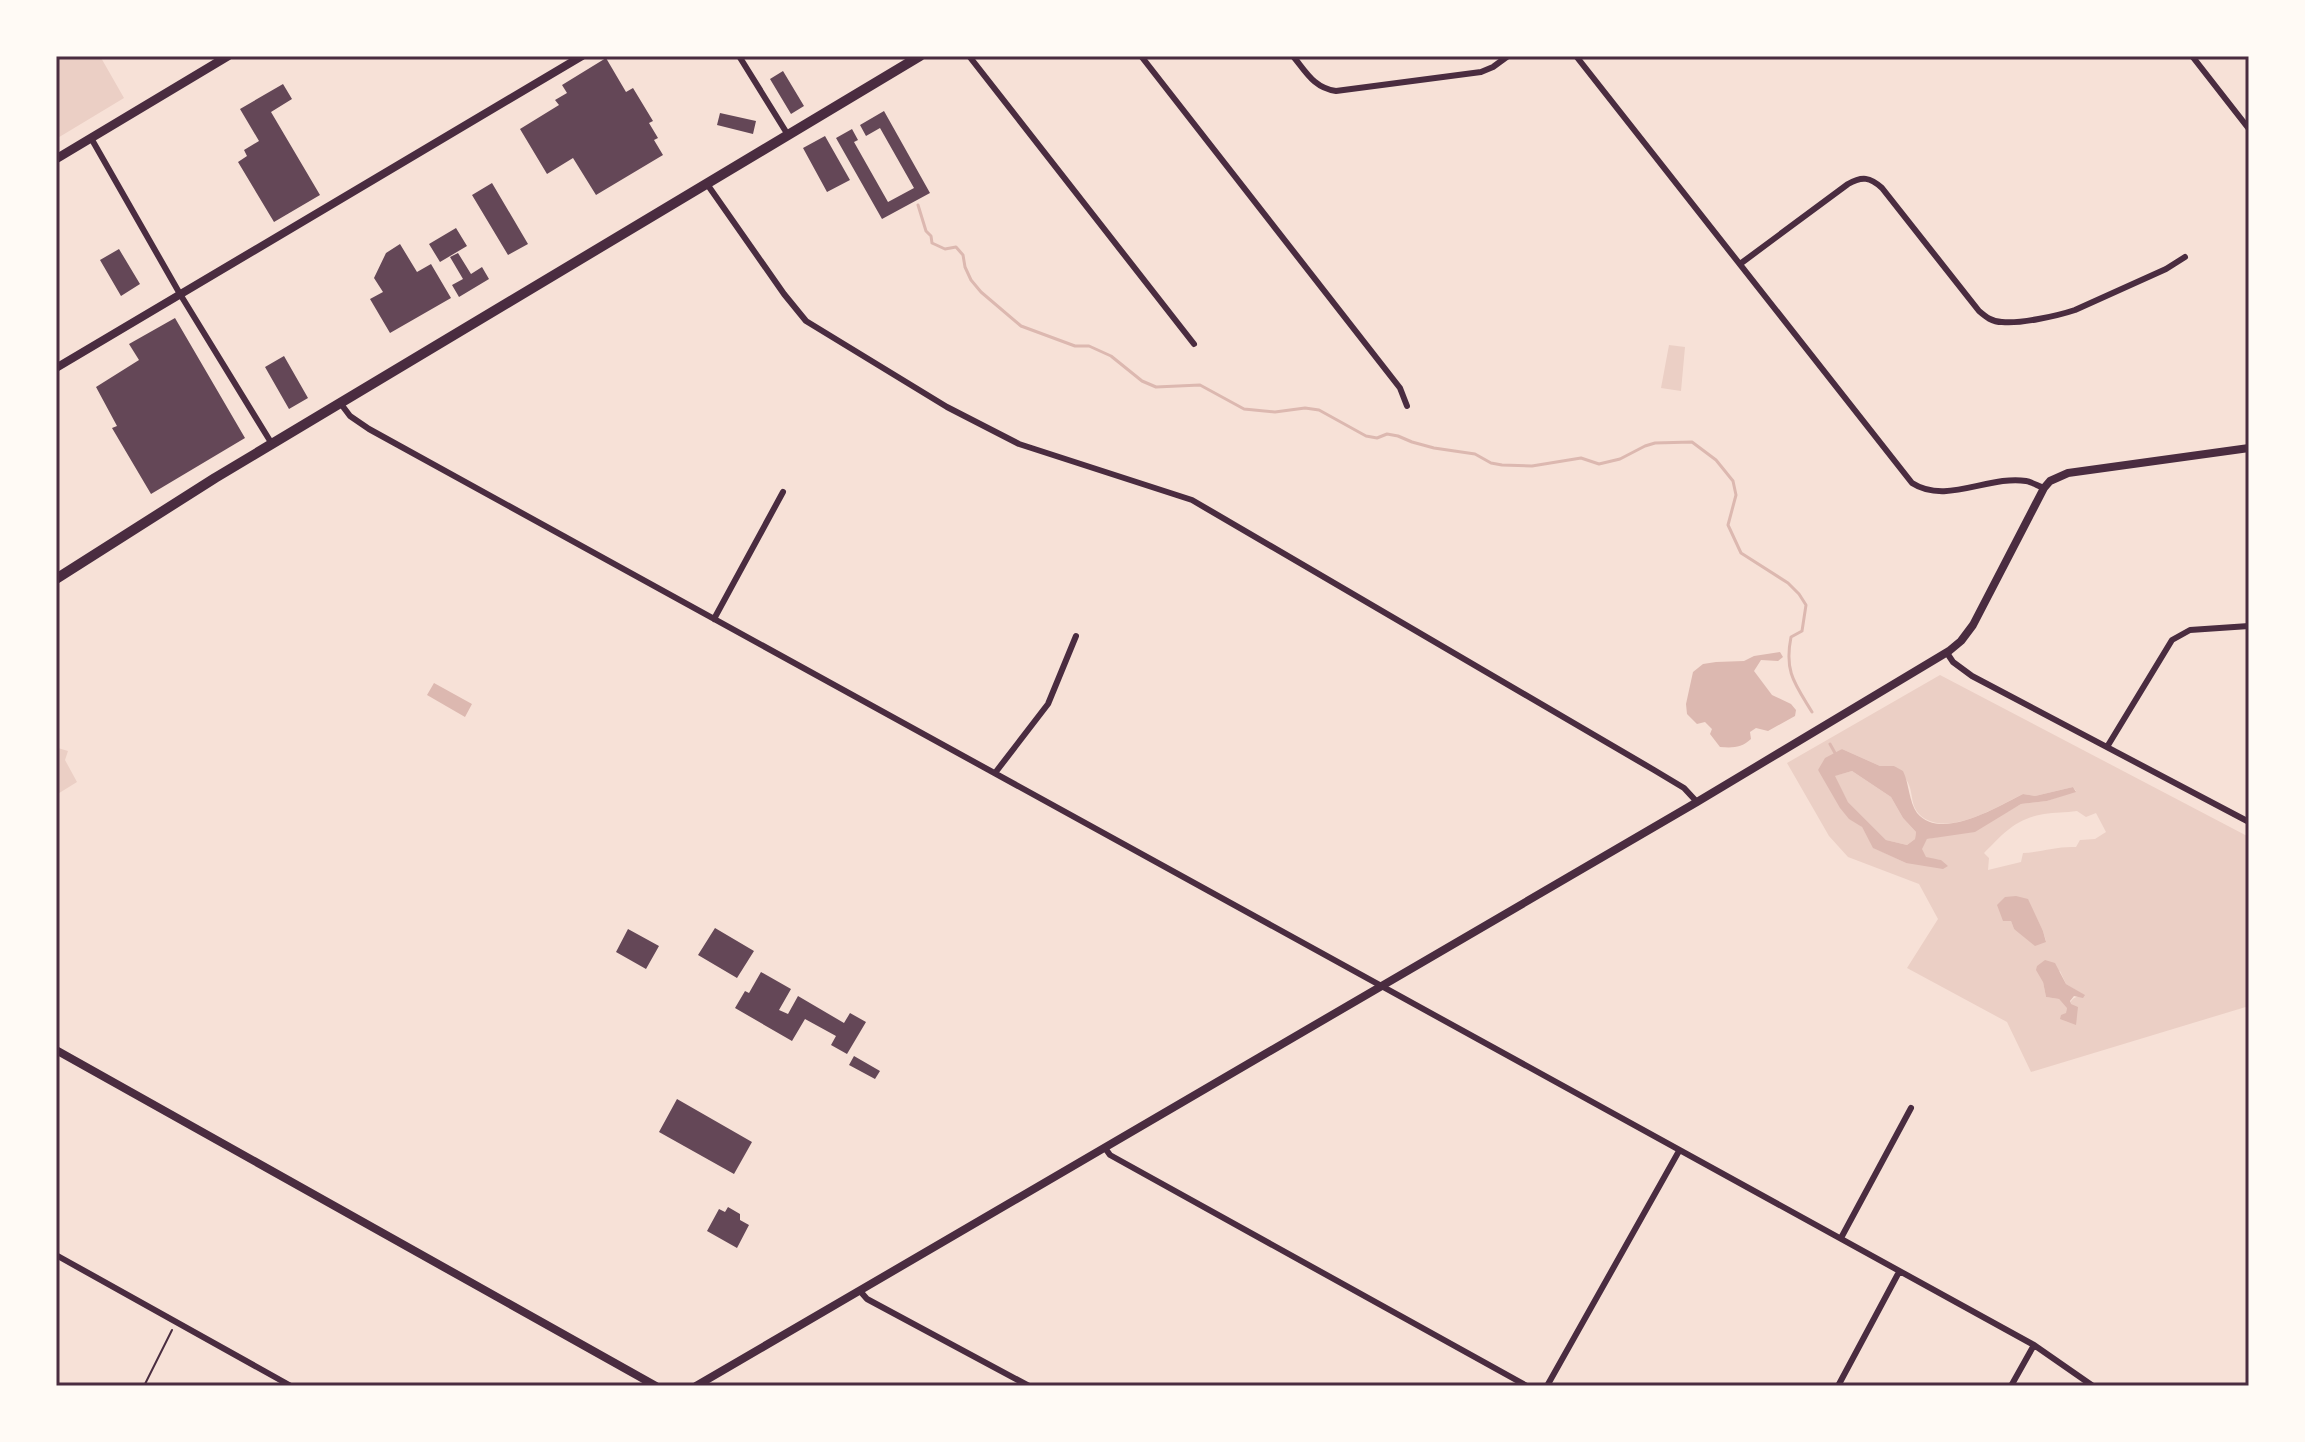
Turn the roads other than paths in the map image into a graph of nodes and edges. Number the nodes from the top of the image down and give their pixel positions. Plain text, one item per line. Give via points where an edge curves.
1 (228, 56) edge
2 (582, 56) edge
3 (739, 56) edge
4 (920, 56) edge
5 (969, 56) edge
6 (1141, 56) edge
7 (1293, 56) edge
8 (1508, 56) edge
9 (1576, 56) edge
10 (2192, 56) edge
11 (2249, 129) edge
12 (788, 136) junction
13 (91, 138) junction
14 (56, 159) edge
15 (707, 184) junction
16 (2185, 257) dead end
17 (1740, 264) junction
18 (180, 294) junction
19 (1194, 344) dead end
20 (56, 368) edge
21 (341, 404) junction
22 (1407, 406) dead end
23 (272, 444) junction
24 (2249, 448) edge
25 (2044, 488) junction
26 (783, 492) dead end
27 (56, 579) edge
28 (714, 619) junction
29 (2249, 626) edge
30 (1076, 636) dead end
31 (1947, 653) junction
32 (2107, 747) junction
33 (995, 773) junction
34 (1697, 802) junction
35 (2249, 822) edge
36 (1380, 986) junction
37 (56, 1050) edge
38 (1911, 1108) dead end
39 (1105, 1148) junction
40 (1679, 1151) junction
41 (1841, 1238) junction
42 (56, 1255) edge
43 (1899, 1272) junction
44 (860, 1291) junction
45 (2034, 1345) junction
46 (291, 1386) edge
47 (656, 1386) edge
48 (696, 1386) edge
49 (1029, 1386) edge
50 (1527, 1386) edge
51 (1547, 1386) edge
52 (1838, 1386) edge
53 (2011, 1386) edge
54 (2093, 1386) edge

1 - 13 main road
2 - 18 street
3 - 12 street
4 - 12 highway
5 - 19 street
6 - 22 street via 1400,388
7 - 8 street via 1313,82 1336,91 1481,72
9 - 17 street
10 - 11 street
12 - 15 highway
13 - 14 main road
13 - 18 street
15 - 21 highway
15 - 34 street via 806,321 994,433 1192,500 1654,770
16 - 17 street via 2075,310 2003,323 1990,320 1882,188 1873,179 1859,178
17 - 25 street via 1920,488 1940,491 2008,481
18 - 20 street
18 - 23 street
21 - 23 highway
21 - 28 street via 369,429
23 - 27 highway
24 - 25 street via 2068,473
25 - 31 street via 1968,632
26 - 28 street
28 - 33 street
29 - 32 street via 2190,630 2172,640
30 - 33 street via 1048,704
31 - 32 street via 1972,676
31 - 34 street
32 - 35 street
33 - 36 street
34 - 36 street
36 - 39 street
36 - 40 street
37 - 47 street
38 - 41 street
39 - 44 street
39 - 50 street
40 - 41 street
40 - 51 street
41 - 43 street
42 - 46 street
43 - 45 street
43 - 52 street
44 - 48 street
44 - 49 street
45 - 53 street
45 - 54 street

